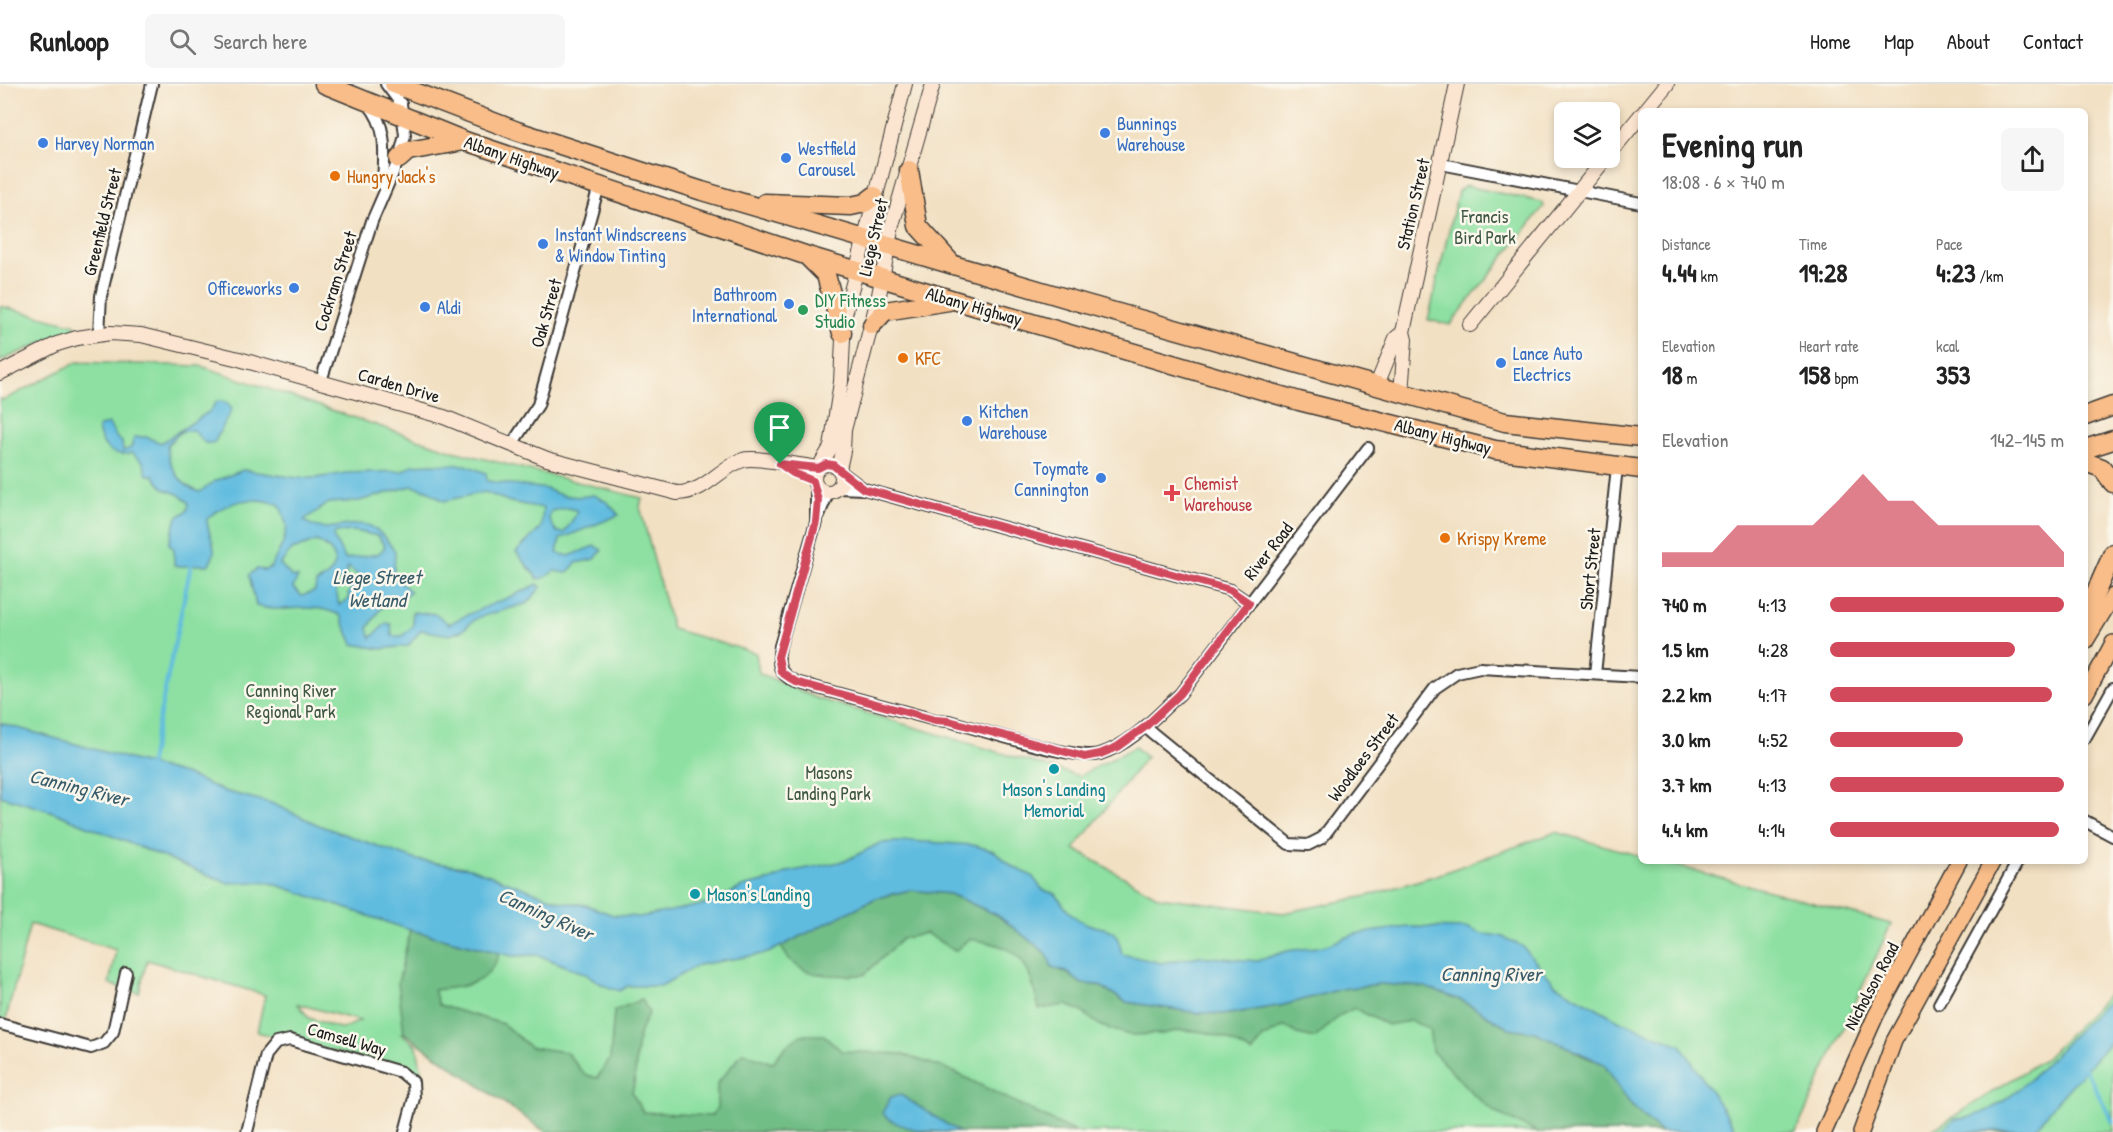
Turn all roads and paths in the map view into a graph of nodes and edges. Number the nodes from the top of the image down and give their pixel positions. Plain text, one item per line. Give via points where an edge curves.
1 (152, 84) edge
2 (324, 84) edge
3 (385, 84) edge
4 (394, 84) edge
5 (905, 84) edge
6 (933, 84) edge
7 (1457, 84) edge
8 (1667, 84) edge
9 (366, 102) junction
10 (1647, 108) edge
11 (403, 110) junction
12 (1638, 119) edge
13 (465, 141) junction
14 (1620, 141) edge
15 (399, 159) junction
16 (1441, 164) junction
17 (1597, 168) edge
18 (909, 170) junction
19 (599, 186) junction
20 (1578, 190) junction
21 (382, 192) junction
22 (874, 196) junction
23 (740, 202) junction
24 (1638, 202) edge
25 (865, 238) junction
26 (888, 246) junction
27 (805, 255) junction
28 (954, 267) junction
29 (856, 271) junction
30 (882, 279) junction
31 (954, 300) junction
32 (872, 325) junction
33 (1470, 325) dead end
34 (1403, 332) junction
35 (842, 333) junction
36 (99, 334) junction
37 (0, 373) edge
38 (321, 381) junction
39 (1376, 387) junction
40 (1401, 394) junction
41 (2113, 406) edge
42 (2088, 415) edge
43 (1638, 437) edge
44 (2113, 440) edge
45 (512, 444) junction
46 (1368, 448) dead end
47 (2088, 448) edge
48 (2088, 463) edge
49 (1617, 467) junction
50 (1638, 469) edge
51 (839, 470) junction
52 (822, 481) junction
53 (2113, 483) edge
54 (864, 489) junction
55 (2113, 553) edge
56 (2113, 596) edge
57 (1249, 603) junction
58 (2088, 610) edge
59 (2088, 637) edge
60 (2113, 643) edge
61 (778, 666) joint
62 (1596, 674) junction
63 (1638, 677) edge
64 (2113, 687) edge
65 (2088, 689) edge
66 (1145, 727) junction
67 (2088, 733) edge
68 (2088, 823) edge
69 (2113, 836) edge
70 (1957, 864) edge
71 (1991, 864) edge
72 (2016, 864) edge
73 (126, 973) dead end
74 (1939, 1004) dead end
75 (0, 1024) edge
76 (247, 1132) edge
77 (405, 1132) edge
78 (1824, 1132) edge
79 (1861, 1132) edge

1 - 36 street, Greenfield Street via 101,296
2 - 9 highway, Albany Highway
3 - 11 street
4 - 23 highway, Albany Highway via 517,131
5 - 22 street, Liege Street
6 - 18 street, Liege Street
7 - 16 street, Station Street
8 - 10 street
9 - 11 highway, Albany Highway
9 - 21 street, Cockram Street via 380,120 384,133
11 - 13 highway, Albany Highway
11 - 15 street, Cockram Street via 406,129
12 - 14 street
13 - 15 highway via 408,151
13 - 19 highway, Albany Highway
15 - 21 street, Cockram Street
16 - 20 street
16 - 34 street, Station Street
17 - 20 street
18 - 26 street, Liege Street
18 - 28 highway via 918,225
19 - 27 highway, Albany Highway
19 - 45 street, Oak Street via 538,405
20 - 24 street
20 - 33 street
21 - 38 street, Cockram Street
22 - 23 highway via 865,203 840,207
22 - 25 street, Liege Street
23 - 25 highway, Albany Highway
25 - 26 highway, Albany Highway
25 - 29 street, Liege Street
26 - 28 highway, Albany Highway
26 - 30 street, Liege Street
27 - 29 highway, Albany Highway
27 - 35 highway via 826,274
28 - 39 highway, Albany Highway
29 - 30 highway, Albany Highway
29 - 35 street, Liege Street
30 - 31 highway, Albany Highway
30 - 32 street, Liege Street
31 - 32 highway via 885,311
31 - 49 highway, Albany Highway via 1299,401 1495,450
32 - 51 street, Liege Street via 844,430
34 - 39 street, Station Street via 1396,338
34 - 40 street, Station Street
35 - 52 street, Liege Street via 841,382
36 - 37 street, Carden Drive via 57,344
36 - 38 street, Carden Drive via 141,335
38 - 45 street, Carden Drive via 444,417
39 - 40 highway, Albany Highway
40 - 43 highway, Albany Highway via 1505,422
41 - 42 highway
44 - 47 highway
45 - 52 street, Carden Drive via 546,459 677,493 696,490 745,459 780,464
46 - 57 street, River Road
48 - 53 highway via 2102,468
49 - 50 highway, Albany Highway
49 - 62 street, Short Street
51 - 52 street via 833,465
51 - 52 street, Liege Street via 842,483
51 - 54 street
52 - 54 street
52 - 61 street, Liege Street via 816,522 780,646
54 - 57 street via 1230,590
55 - 58 highway
56 - 59 main road
57 - 66 street, River Road via 1180,694
60 - 65 main road
61 - 66 street, River Road via 796,682 1085,757 1117,747
62 - 63 street, Woodloes Street
62 - 66 street, Woodloes Street via 1480,668 1457,673 1435,688 1322,838 1308,845 1289,844
64 - 67 street
68 - 69 street
70 - 78 main road, Nicholson Road via 1876,1015
71 - 79 main road via 1894,1041
72 - 74 street
73 - 75 street via 113,1032 104,1043 91,1048
76 - 77 street, Camsell Way via 266,1055 276,1043 290,1040 401,1072 412,1082 414,1098

